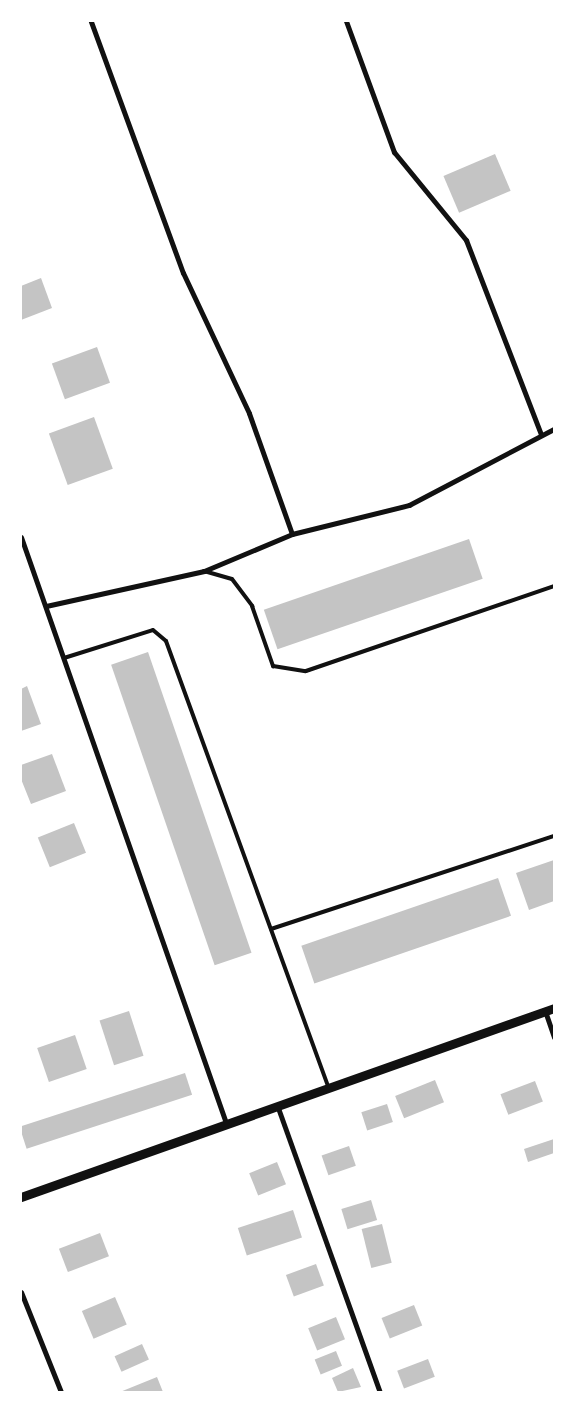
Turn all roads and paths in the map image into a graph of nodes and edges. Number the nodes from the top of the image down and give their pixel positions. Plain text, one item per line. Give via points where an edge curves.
1 (91, 21) edge
2 (346, 21) edge
3 (554, 429) edge
4 (541, 434) junction
5 (292, 534) junction
6 (21, 537) edge
7 (204, 571) junction
8 (554, 586) edge
9 (46, 606) junction
10 (64, 658) junction
11 (554, 836) edge
12 (271, 929) junction
13 (549, 1010) edge
14 (554, 1037) edge
15 (328, 1086) junction
16 (277, 1104) junction
17 (226, 1122) junction
18 (21, 1196) edge
19 (21, 1292) edge
20 (61, 1392) edge
21 (380, 1392) edge

1 - 5 street via 183,273 249,413
2 - 4 street via 394,152 466,240
3 - 4 street
4 - 5 street via 409,505
5 - 7 street
6 - 9 street
7 - 8 lane via 232,579 252,606 273,666 306,671
7 - 9 street
9 - 10 street
10 - 12 lane via 153,630 166,641
10 - 17 street
11 - 12 lane
12 - 15 lane
13 - 14 street
13 - 15 street
15 - 16 street
16 - 17 street
16 - 21 street
17 - 18 street
19 - 20 street

